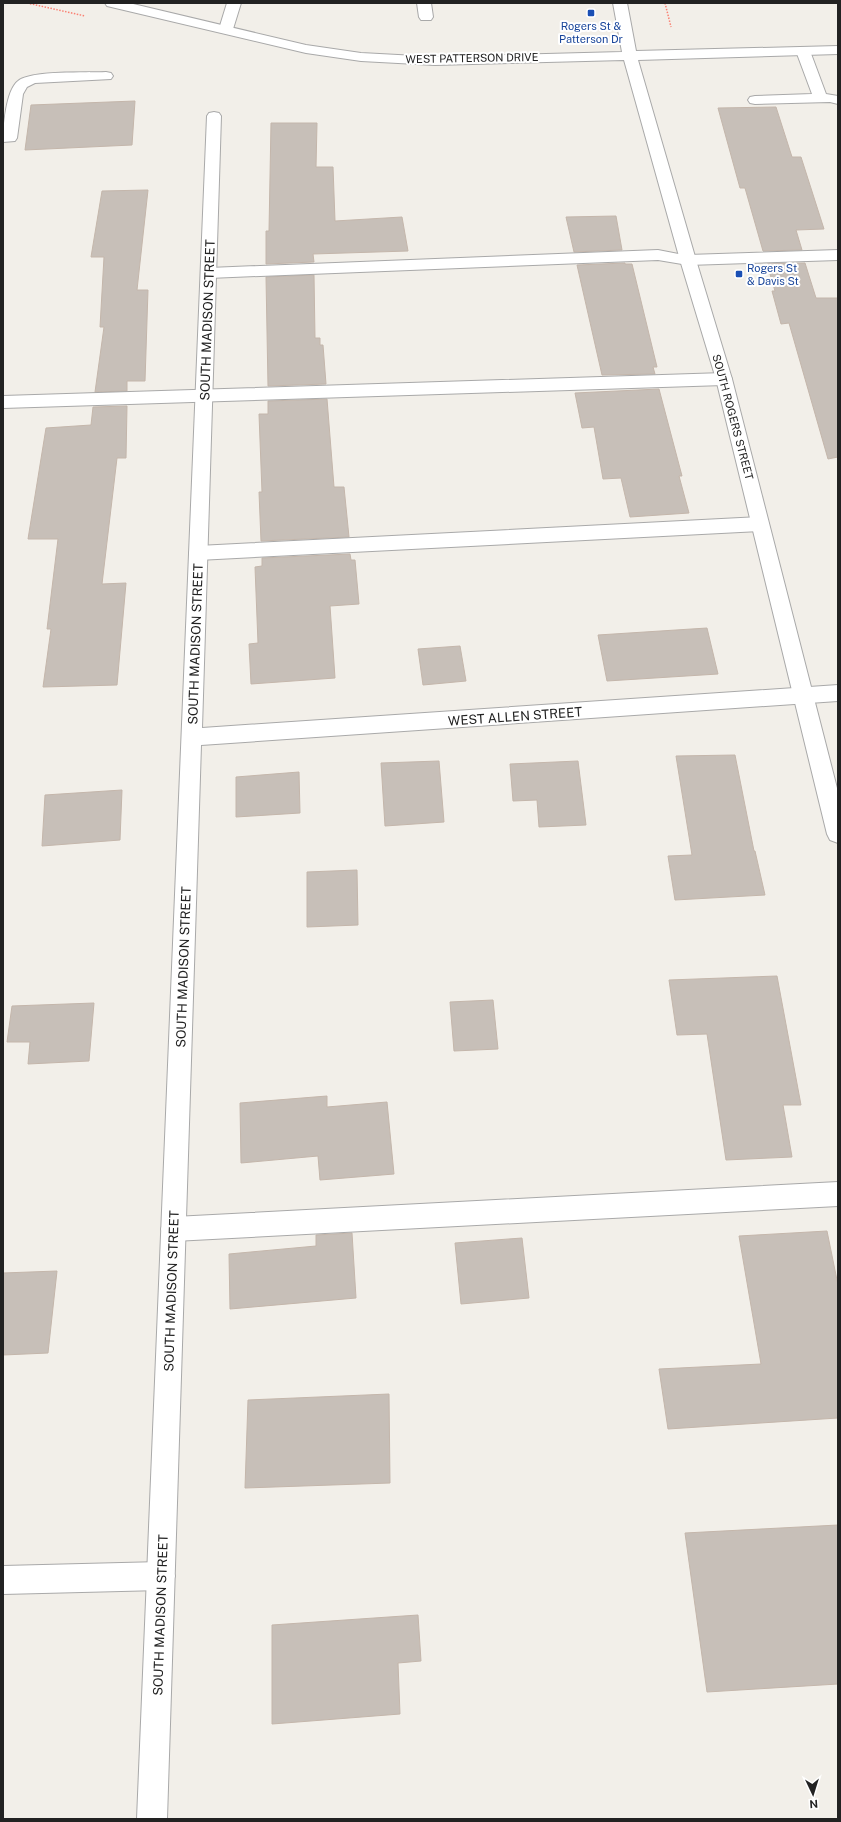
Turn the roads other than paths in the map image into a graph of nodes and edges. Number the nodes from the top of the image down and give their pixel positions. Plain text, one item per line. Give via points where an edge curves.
1 (112, 3) edge
2 (234, 3) edge
3 (424, 3) edge
4 (620, 3) edge
5 (426, 17) dead end
6 (226, 29) junction
7 (838, 50) edge
8 (803, 51) junction
9 (630, 55) junction
10 (106, 76) dead end
11 (820, 98) junction
12 (755, 100) dead end
13 (838, 100) edge
14 (214, 116) dead end
15 (3, 138) edge
16 (838, 255) edge
17 (688, 260) junction
18 (209, 273) junction
19 (724, 379) junction
20 (204, 395) junction
21 (3, 402) edge
22 (760, 524) junction
23 (198, 553) junction
24 (838, 693) edge
25 (802, 695) junction
26 (192, 737) junction
27 (838, 834) edge
28 (838, 1194) edge
29 (174, 1229) junction
30 (161, 1576) junction
31 (3, 1580) edge
32 (152, 1819) edge

1 - 6 street, WEST PATTERSON DRIVE
2 - 6 street
3 - 5 street
4 - 9 street, SOUTH ROGERS STREET
6 - 9 street, WEST PATTERSON DRIVE via 306,49 361,57 435,61
7 - 8 street, WEST PATTERSON DRIVE
8 - 9 street, WEST PATTERSON DRIVE
8 - 11 street
9 - 17 street, SOUTH ROGERS STREET
10 - 15 street via 32,79 22,84 16,94 10,138
11 - 12 street
11 - 13 street
14 - 18 street, SOUTH MADISON STREET
16 - 17 street
17 - 18 street via 658,256
17 - 19 street, SOUTH ROGERS STREET
18 - 20 street, SOUTH MADISON STREET
19 - 20 street
19 - 22 street, SOUTH ROGERS STREET
20 - 21 street
20 - 23 street, SOUTH MADISON STREET
22 - 23 street
22 - 25 street, SOUTH ROGERS STREET
23 - 26 street, SOUTH MADISON STREET
24 - 25 street, WEST ALLEN STREET
25 - 26 street, WEST ALLEN STREET
25 - 27 street, SOUTH ROGERS STREET
26 - 29 street, SOUTH MADISON STREET
28 - 29 street
29 - 30 street, SOUTH MADISON STREET
30 - 31 street
30 - 32 street, SOUTH MADISON STREET

